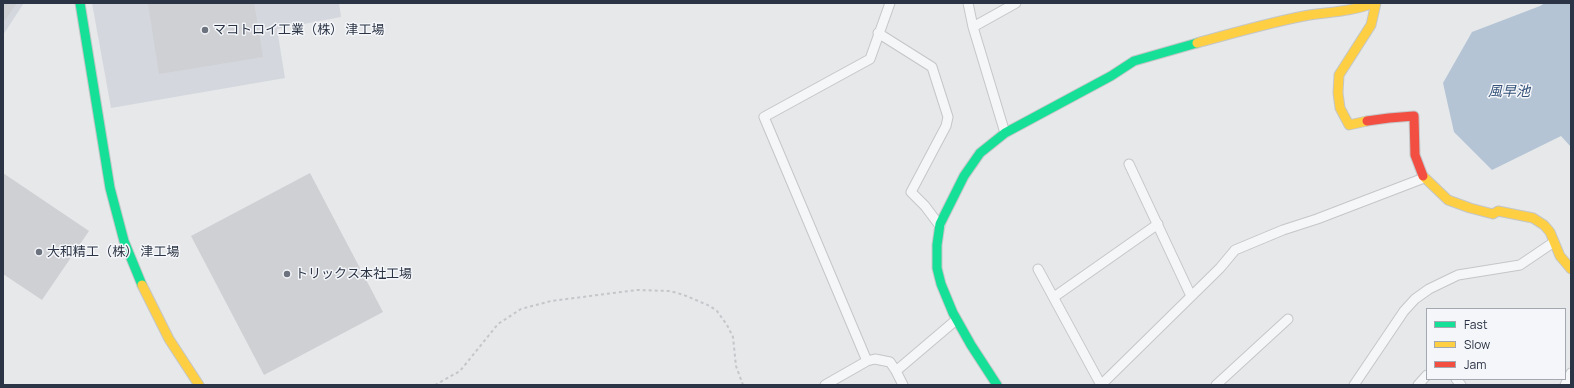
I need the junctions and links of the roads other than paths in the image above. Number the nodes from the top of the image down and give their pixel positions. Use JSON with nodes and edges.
{"nodes":[{"id":1,"x":80,"y":3,"type":"edge"},
{"id":2,"x":890,"y":3,"type":"edge"},
{"id":3,"x":968,"y":3,"type":"edge"},
{"id":4,"x":1016,"y":3,"type":"edge"},
{"id":5,"x":1373,"y":3,"type":"edge"},
{"id":6,"x":1376,"y":3,"type":"edge"},
{"id":7,"x":974,"y":27,"type":"junction"},
{"id":8,"x":878,"y":33,"type":"junction"},
{"id":9,"x":1005,"y":133,"type":"junction"},
{"id":10,"x":1129,"y":164,"type":"dead end"},
{"id":11,"x":1424,"y":178,"type":"junction"},
{"id":12,"x":1158,"y":224,"type":"junction"},
{"id":13,"x":940,"y":226,"type":"junction"},
{"id":14,"x":1554,"y":242,"type":"junction"},
{"id":15,"x":1038,"y":269,"type":"dead end"},
{"id":16,"x":1571,"y":270,"type":"edge"},
{"id":17,"x":1191,"y":296,"type":"junction"},
{"id":18,"x":1054,"y":297,"type":"junction"},
{"id":19,"x":1288,"y":319,"type":"dead end"},
{"id":20,"x":956,"y":320,"type":"junction"},
{"id":21,"x":867,"y":361,"type":"junction"},
{"id":22,"x":896,"y":371,"type":"junction"},
{"id":23,"x":1571,"y":373,"type":"edge"},
{"id":24,"x":1426,"y":377,"type":"edge"},
{"id":25,"x":199,"y":385,"type":"edge"},
{"id":26,"x":824,"y":385,"type":"edge"},
{"id":27,"x":903,"y":385,"type":"edge"},
{"id":28,"x":998,"y":385,"type":"edge"},
{"id":29,"x":1101,"y":385,"type":"edge"},
{"id":30,"x":1216,"y":385,"type":"edge"},
{"id":31,"x":1354,"y":385,"type":"edge"},
{"id":32,"x":1418,"y":385,"type":"edge"},
{"id":33,"x":1565,"y":385,"type":"edge"}],
"edges":[{"from":1,"to":25,"type":"street"},
{"from":2,"to":8,"type":"street"},
{"from":3,"to":7,"type":"street"},
{"from":4,"to":7,"type":"street"},
{"from":5,"to":9,"type":"street"},
{"from":6,"to":11,"type":"street"},
{"from":7,"to":9,"type":"street"},
{"from":8,"to":13,"type":"street"},
{"from":8,"to":21,"type":"street"},
{"from":9,"to":13,"type":"street"},
{"from":10,"to":12,"type":"street"},
{"from":11,"to":14,"type":"street"},
{"from":11,"to":17,"type":"street"},
{"from":12,"to":17,"type":"street"},
{"from":12,"to":18,"type":"street"},
{"from":13,"to":20,"type":"street"},
{"from":14,"to":16,"type":"street"},
{"from":14,"to":31,"type":"street"},
{"from":15,"to":18,"type":"street"},
{"from":17,"to":29,"type":"street"},
{"from":18,"to":29,"type":"street"},
{"from":19,"to":30,"type":"street"},
{"from":20,"to":22,"type":"street"},
{"from":20,"to":28,"type":"street"},
{"from":21,"to":22,"type":"street"},
{"from":21,"to":26,"type":"street"},
{"from":22,"to":27,"type":"street"},
{"from":23,"to":33,"type":"street"},
{"from":24,"to":32,"type":"street"}]}
